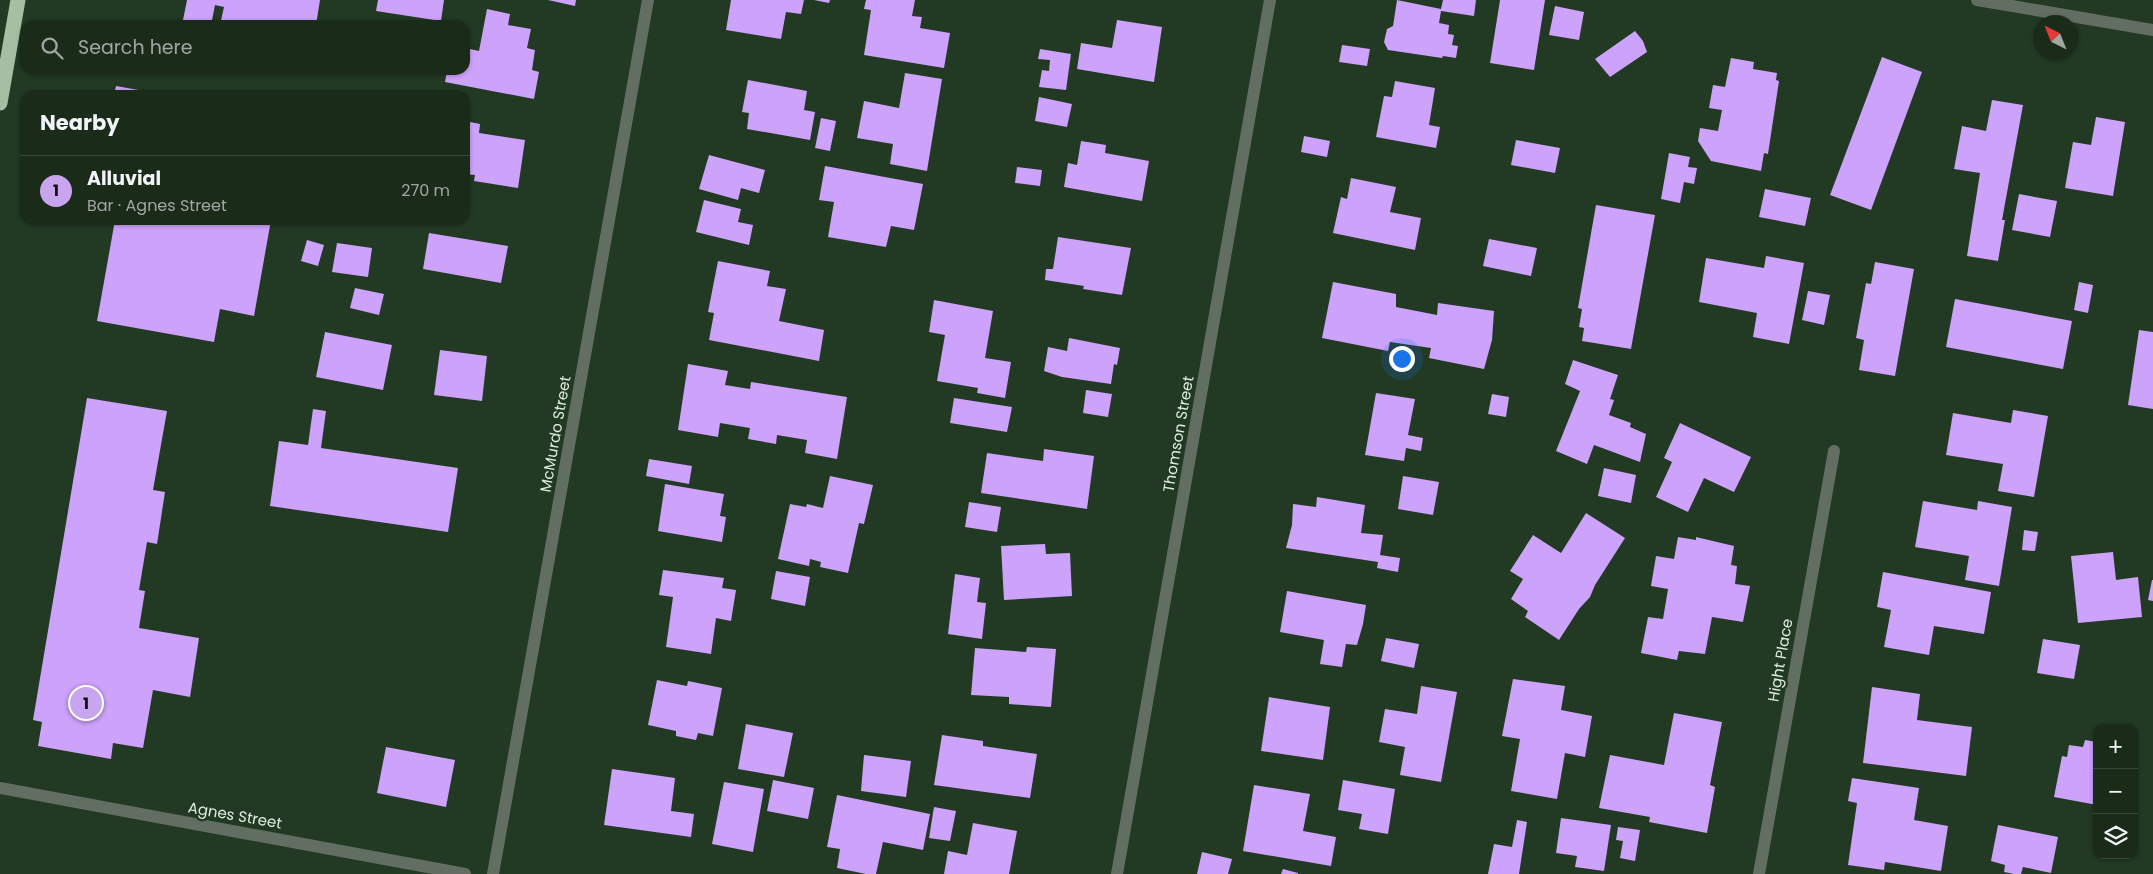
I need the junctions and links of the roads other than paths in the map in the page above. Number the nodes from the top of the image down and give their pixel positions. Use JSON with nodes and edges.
{"nodes":[{"id":1,"x":18,"y":0,"type":"edge"},
{"id":2,"x":648,"y":0,"type":"edge"},
{"id":3,"x":1270,"y":0,"type":"edge"},
{"id":4,"x":1978,"y":0,"type":"edge"},
{"id":5,"x":2153,"y":30,"type":"edge"},
{"id":6,"x":0,"y":103,"type":"edge"},
{"id":7,"x":1834,"y":451,"type":"dead end"},
{"id":8,"x":0,"y":788,"type":"edge"},
{"id":9,"x":465,"y":874,"type":"edge"},
{"id":10,"x":493,"y":874,"type":"edge"},
{"id":11,"x":1118,"y":874,"type":"edge"},
{"id":12,"x":1759,"y":874,"type":"edge"}],
"edges":[{"from":1,"to":6,"type":"highway"},
{"from":2,"to":10,"type":"street","name":"McMurdo Street"},
{"from":3,"to":11,"type":"street","name":"Thomson Street"},
{"from":4,"to":5,"type":"street"},
{"from":7,"to":12,"type":"street","name":"Hight Place"},
{"from":8,"to":9,"type":"street","name":"Agnes Street"}]}
